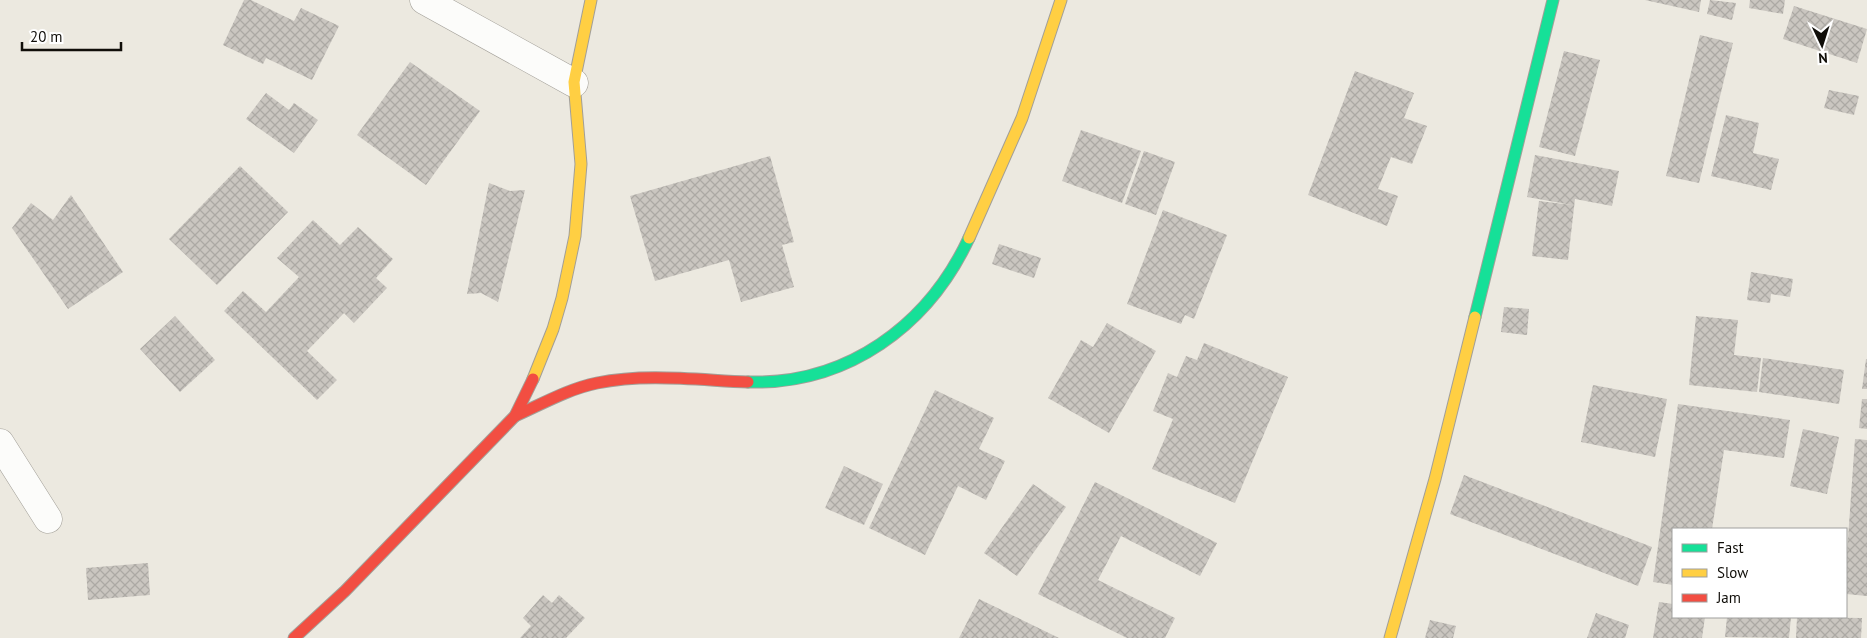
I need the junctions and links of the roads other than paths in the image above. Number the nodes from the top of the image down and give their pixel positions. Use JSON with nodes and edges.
{"nodes":[{"id":1,"x":424,"y":0,"type":"edge"},
{"id":2,"x":592,"y":0,"type":"edge"},
{"id":3,"x":1061,"y":0,"type":"edge"},
{"id":4,"x":1553,"y":0,"type":"edge"},
{"id":5,"x":574,"y":83,"type":"junction"},
{"id":6,"x":515,"y":416,"type":"junction"},
{"id":7,"x":0,"y":443,"type":"edge"},
{"id":8,"x":48,"y":519,"type":"dead end"},
{"id":9,"x":294,"y":638,"type":"edge"},
{"id":10,"x":1390,"y":638,"type":"edge"}],
"edges":[{"from":1,"to":5,"type":"street"},
{"from":2,"to":5,"type":"street"},
{"from":3,"to":6,"type":"street"},
{"from":4,"to":10,"type":"street"},
{"from":5,"to":6,"type":"street"},
{"from":6,"to":9,"type":"street"},
{"from":7,"to":8,"type":"street"}]}
